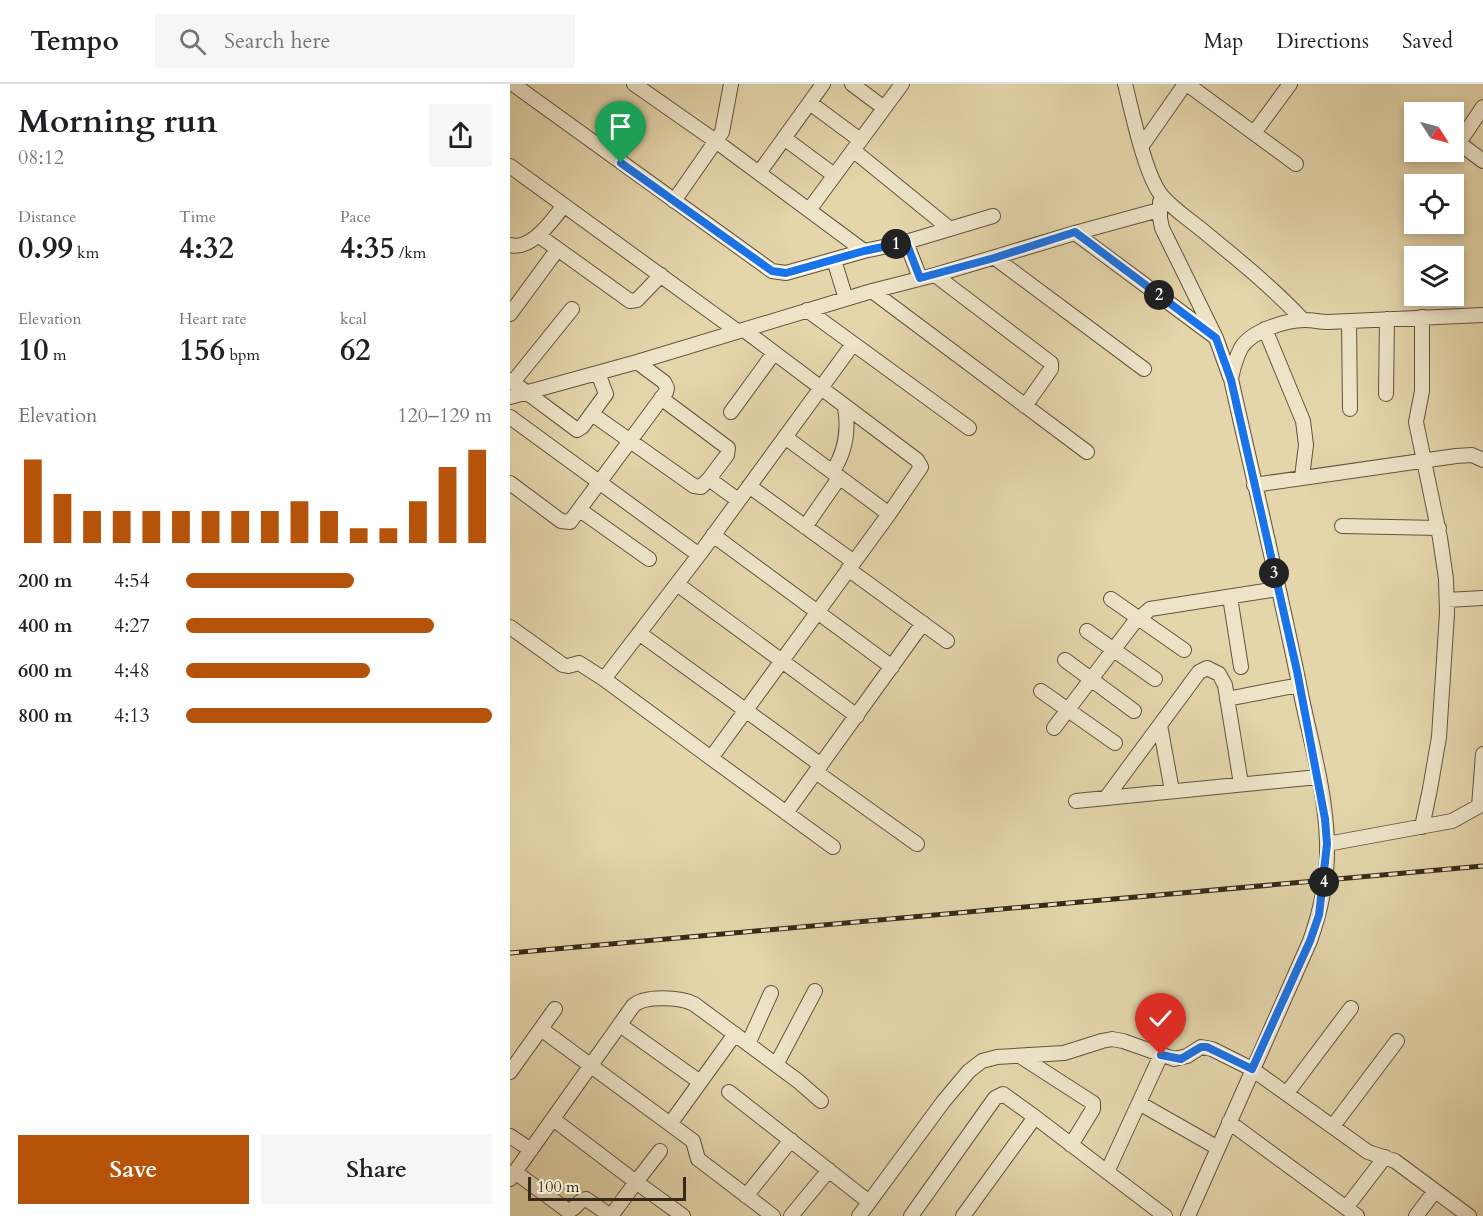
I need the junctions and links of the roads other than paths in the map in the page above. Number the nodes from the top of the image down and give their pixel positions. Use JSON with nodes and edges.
{"nodes":[{"id":1,"x":731,"y":84,"type":"edge"},
{"id":2,"x":823,"y":84,"type":"edge"},
{"id":3,"x":852,"y":84,"type":"edge"},
{"id":4,"x":902,"y":84,"type":"edge"},
{"id":5,"x":1125,"y":84,"type":"edge"},
{"id":6,"x":1186,"y":84,"type":"edge"},
{"id":7,"x":1290,"y":84,"type":"edge"},
{"id":8,"x":639,"y":85,"type":"edge"},
{"id":9,"x":513,"y":87,"type":"edge"},
{"id":10,"x":810,"y":103,"type":"junction"},
{"id":11,"x":884,"y":108,"type":"junction"},
{"id":12,"x":1482,"y":112,"type":"edge"},
{"id":13,"x":1254,"y":133,"type":"junction"},
{"id":14,"x":784,"y":138,"type":"junction"},
{"id":15,"x":717,"y":142,"type":"junction"},
{"id":16,"x":856,"y":145,"type":"junction"},
{"id":17,"x":1141,"y":147,"type":"junction"},
{"id":18,"x":1483,"y":160,"type":"edge"},
{"id":19,"x":1296,"y":164,"type":"dead end"},
{"id":20,"x":510,"y":166,"type":"edge"},
{"id":21,"x":759,"y":172,"type":"junction"},
{"id":22,"x":834,"y":175,"type":"junction"},
{"id":23,"x":674,"y":201,"type":"junction"},
{"id":24,"x":1160,"y":203,"type":"junction"},
{"id":25,"x":564,"y":205,"type":"junction"},
{"id":26,"x":809,"y":210,"type":"junction"},
{"id":27,"x":993,"y":216,"type":"dead end"},
{"id":28,"x":950,"y":229,"type":"junction"},
{"id":29,"x":1075,"y":232,"type":"junction"},
{"id":30,"x":538,"y":235,"type":"junction"},
{"id":31,"x":906,"y":242,"type":"junction"},
{"id":32,"x":510,"y":245,"type":"edge"},
{"id":33,"x":557,"y":250,"type":"junction"},
{"id":34,"x":864,"y":251,"type":"junction"},
{"id":35,"x":994,"y":258,"type":"junction"},
{"id":36,"x":834,"y":260,"type":"junction"},
{"id":37,"x":661,"y":275,"type":"junction"},
{"id":38,"x":935,"y":275,"type":"junction"},
{"id":39,"x":920,"y":278,"type":"junction"},
{"id":40,"x":510,"y":289,"type":"edge"},
{"id":41,"x":872,"y":291,"type":"junction"},
{"id":42,"x":523,"y":297,"type":"junction"},
{"id":43,"x":846,"y":299,"type":"junction"},
{"id":44,"x":572,"y":309,"type":"dead end"},
{"id":45,"x":807,"y":310,"type":"junction"},
{"id":46,"x":510,"y":314,"type":"edge"},
{"id":47,"x":1483,"y":315,"type":"edge"},
{"id":48,"x":1422,"y":317,"type":"junction"},
{"id":49,"x":1387,"y":319,"type":"junction"},
{"id":50,"x":1303,"y":320,"type":"junction"},
{"id":51,"x":1349,"y":321,"type":"junction"},
{"id":52,"x":1265,"y":329,"type":"junction"},
{"id":53,"x":741,"y":330,"type":"junction"},
{"id":54,"x":1216,"y":338,"type":"junction"},
{"id":55,"x":853,"y":344,"type":"junction"},
{"id":56,"x":774,"y":353,"type":"junction"},
{"id":57,"x":637,"y":362,"type":"junction"},
{"id":58,"x":1144,"y":369,"type":"dead end"},
{"id":59,"x":598,"y":373,"type":"junction"},
{"id":60,"x":1231,"y":380,"type":"junction"},
{"id":61,"x":512,"y":381,"type":"edge"},
{"id":62,"x":820,"y":388,"type":"junction"},
{"id":63,"x":527,"y":392,"type":"junction"},
{"id":64,"x":1386,"y":394,"type":"dead end"},
{"id":65,"x":510,"y":397,"type":"edge"},
{"id":66,"x":662,"y":398,"type":"junction"},
{"id":67,"x":1025,"y":406,"type":"junction"},
{"id":68,"x":845,"y":407,"type":"junction"},
{"id":69,"x":1350,"y":409,"type":"dead end"},
{"id":70,"x":731,"y":412,"type":"dead end"},
{"id":71,"x":592,"y":414,"type":"junction"},
{"id":72,"x":510,"y":417,"type":"edge"},
{"id":73,"x":969,"y":428,"type":"dead end"},
{"id":74,"x":785,"y":437,"type":"junction"},
{"id":75,"x":630,"y":441,"type":"junction"},
{"id":76,"x":1087,"y":452,"type":"dead end"},
{"id":77,"x":1483,"y":460,"type":"edge"},
{"id":78,"x":1425,"y":461,"type":"junction"},
{"id":79,"x":836,"y":475,"type":"junction"},
{"id":80,"x":1302,"y":477,"type":"junction"},
{"id":81,"x":709,"y":479,"type":"junction"},
{"id":82,"x":510,"y":483,"type":"edge"},
{"id":83,"x":599,"y":483,"type":"junction"},
{"id":84,"x":1254,"y":485,"type":"junction"},
{"id":85,"x":749,"y":486,"type":"junction"},
{"id":86,"x":738,"y":500,"type":"junction"},
{"id":87,"x":580,"y":510,"type":"junction"},
{"id":88,"x":888,"y":514,"type":"junction"},
{"id":89,"x":1342,"y":526,"type":"dead end"},
{"id":90,"x":805,"y":527,"type":"junction"},
{"id":91,"x":1438,"y":528,"type":"junction"},
{"id":92,"x":713,"y":535,"type":"junction"},
{"id":93,"x":699,"y":555,"type":"junction"},
{"id":94,"x":649,"y":559,"type":"dead end"},
{"id":95,"x":851,"y":566,"type":"junction"},
{"id":96,"x":676,"y":584,"type":"junction"},
{"id":97,"x":1278,"y":589,"type":"junction"},
{"id":98,"x":1230,"y":597,"type":"junction"},
{"id":99,"x":1483,"y":598,"type":"edge"},
{"id":100,"x":1111,"y":599,"type":"dead end"},
{"id":101,"x":1447,"y":600,"type":"junction"},
{"id":102,"x":817,"y":612,"type":"junction"},
{"id":103,"x":1139,"y":618,"type":"junction"},
{"id":104,"x":923,"y":623,"type":"junction"},
{"id":105,"x":510,"y":627,"type":"edge"},
{"id":106,"x":1087,"y":631,"type":"dead end"},
{"id":107,"x":639,"y":633,"type":"junction"},
{"id":108,"x":947,"y":641,"type":"dead end"},
{"id":109,"x":1114,"y":650,"type":"junction"},
{"id":110,"x":1184,"y":650,"type":"dead end"},
{"id":111,"x":1065,"y":660,"type":"dead end"},
{"id":112,"x":781,"y":661,"type":"junction"},
{"id":113,"x":892,"y":667,"type":"junction"},
{"id":114,"x":1241,"y":667,"type":"dead end"},
{"id":115,"x":1091,"y":679,"type":"junction"},
{"id":116,"x":1155,"y":679,"type":"dead end"},
{"id":117,"x":604,"y":680,"type":"junction"},
{"id":118,"x":1299,"y":685,"type":"junction"},
{"id":119,"x":1041,"y":691,"type":"dead end"},
{"id":120,"x":1227,"y":699,"type":"junction"},
{"id":121,"x":746,"y":710,"type":"junction"},
{"id":122,"x":1068,"y":710,"type":"junction"},
{"id":123,"x":1134,"y":711,"type":"dead end"},
{"id":124,"x":857,"y":716,"type":"junction"},
{"id":125,"x":1160,"y":725,"type":"junction"},
{"id":126,"x":1054,"y":728,"type":"dead end"},
{"id":127,"x":1115,"y":742,"type":"dead end"},
{"id":128,"x":1483,"y":754,"type":"edge"},
{"id":129,"x":711,"y":758,"type":"junction"},
{"id":130,"x":818,"y":769,"type":"junction"},
{"id":131,"x":1318,"y":777,"type":"junction"},
{"id":132,"x":1240,"y":784,"type":"junction"},
{"id":133,"x":1172,"y":791,"type":"junction"},
{"id":134,"x":1106,"y":798,"type":"junction"},
{"id":135,"x":1076,"y":801,"type":"dead end"},
{"id":136,"x":1481,"y":805,"type":"edge"},
{"id":137,"x":786,"y":813,"type":"junction"},
{"id":138,"x":1422,"y":827,"type":"junction"},
{"id":139,"x":916,"y":844,"type":"dead end"},
{"id":140,"x":1327,"y":844,"type":"junction"},
{"id":141,"x":833,"y":848,"type":"dead end"},
{"id":142,"x":815,"y":991,"type":"dead end"},
{"id":143,"x":771,"y":993,"type":"dead end"},
{"id":144,"x":1351,"y":1008,"type":"dead end"},
{"id":145,"x":555,"y":1010,"type":"dead end"},
{"id":146,"x":620,"y":1025,"type":"junction"},
{"id":147,"x":541,"y":1029,"type":"junction"},
{"id":148,"x":735,"y":1034,"type":"junction"},
{"id":149,"x":1397,"y":1041,"type":"dead end"},
{"id":150,"x":748,"y":1044,"type":"junction"},
{"id":151,"x":1161,"y":1055,"type":"junction"},
{"id":152,"x":1020,"y":1056,"type":"junction"},
{"id":153,"x":592,"y":1065,"type":"junction"},
{"id":154,"x":776,"y":1065,"type":"junction"},
{"id":155,"x":1252,"y":1069,"type":"junction"},
{"id":156,"x":510,"y":1072,"type":"edge"},
{"id":157,"x":700,"y":1082,"type":"junction"},
{"id":158,"x":729,"y":1092,"type":"dead end"},
{"id":159,"x":1287,"y":1093,"type":"junction"},
{"id":160,"x":821,"y":1101,"type":"dead end"},
{"id":161,"x":1139,"y":1103,"type":"junction"},
{"id":162,"x":1035,"y":1117,"type":"junction"},
{"id":163,"x":553,"y":1119,"type":"junction"},
{"id":164,"x":1229,"y":1122,"type":"junction"},
{"id":165,"x":670,"y":1124,"type":"junction"},
{"id":166,"x":1333,"y":1126,"type":"junction"},
{"id":167,"x":510,"y":1136,"type":"edge"},
{"id":168,"x":791,"y":1140,"type":"junction"},
{"id":169,"x":1071,"y":1145,"type":"junction"},
{"id":170,"x":1218,"y":1148,"type":"junction"},
{"id":171,"x":531,"y":1150,"type":"junction"},
{"id":172,"x":660,"y":1151,"type":"dead end"},
{"id":173,"x":1385,"y":1157,"type":"junction"},
{"id":174,"x":829,"y":1170,"type":"junction"},
{"id":175,"x":1107,"y":1172,"type":"junction"},
{"id":176,"x":512,"y":1176,"type":"edge"},
{"id":177,"x":636,"y":1182,"type":"junction"},
{"id":178,"x":1435,"y":1191,"type":"junction"},
{"id":179,"x":746,"y":1196,"type":"junction"},
{"id":180,"x":869,"y":1202,"type":"junction"},
{"id":181,"x":1352,"y":1212,"type":"edge"},
{"id":182,"x":611,"y":1216,"type":"edge"},
{"id":183,"x":684,"y":1216,"type":"edge"},
{"id":184,"x":773,"y":1216,"type":"edge"},
{"id":185,"x":791,"y":1216,"type":"edge"},
{"id":186,"x":859,"y":1216,"type":"edge"},
{"id":187,"x":911,"y":1216,"type":"edge"},
{"id":188,"x":963,"y":1216,"type":"edge"},
{"id":189,"x":1165,"y":1216,"type":"edge"},
{"id":190,"x":1188,"y":1216,"type":"edge"},
{"id":191,"x":1416,"y":1216,"type":"edge"},
{"id":192,"x":1469,"y":1216,"type":"edge"}],
"edges":[{"from":1,"to":15,"type":"street"},
{"from":2,"to":10,"type":"street"},
{"from":3,"to":11,"type":"street"},
{"from":4,"to":11,"type":"street"},
{"from":5,"to":17,"type":"street"},
{"from":6,"to":13,"type":"street"},
{"from":6,"to":17,"type":"street"},
{"from":7,"to":13,"type":"street"},
{"from":8,"to":15,"type":"street"},
{"from":9,"to":23,"type":"street"},
{"from":10,"to":14,"type":"street"},
{"from":10,"to":16,"type":"street"},
{"from":11,"to":16,"type":"street"},
{"from":12,"to":18,"type":"street"},
{"from":13,"to":19,"type":"street"},
{"from":14,"to":21,"type":"street"},
{"from":14,"to":22,"type":"street"},
{"from":15,"to":21,"type":"street"},
{"from":15,"to":23,"type":"street"},
{"from":16,"to":22,"type":"street"},
{"from":16,"to":28,"type":"street"},
{"from":17,"to":24,"type":"street"},
{"from":20,"to":25,"type":"street"},
{"from":21,"to":26,"type":"street"},
{"from":22,"to":26,"type":"street"},
{"from":23,"to":36,"type":"street"},
{"from":24,"to":29,"type":"street"},
{"from":24,"to":50,"type":"street"},
{"from":24,"to":54,"type":"street"},
{"from":25,"to":30,"type":"street"},
{"from":25,"to":37,"type":"street"},
{"from":26,"to":34,"type":"street"},
{"from":27,"to":28,"type":"street"},
{"from":28,"to":31,"type":"street"},
{"from":29,"to":35,"type":"street"},
{"from":29,"to":54,"type":"street"},
{"from":30,"to":32,"type":"street"},
{"from":30,"to":33,"type":"street"},
{"from":31,"to":34,"type":"street"},
{"from":31,"to":39,"type":"street"},
{"from":33,"to":37,"type":"street"},
{"from":33,"to":42,"type":"street"},
{"from":34,"to":36,"type":"street"},
{"from":35,"to":38,"type":"street"},
{"from":35,"to":58,"type":"street"},
{"from":36,"to":43,"type":"street"},
{"from":37,"to":53,"type":"street"},
{"from":38,"to":39,"type":"street"},
{"from":38,"to":67,"type":"street"},
{"from":39,"to":41,"type":"street"},
{"from":40,"to":42,"type":"street"},
{"from":41,"to":43,"type":"street"},
{"from":41,"to":67,"type":"street"},
{"from":42,"to":46,"type":"street"},
{"from":43,"to":45,"type":"street"},
{"from":44,"to":61,"type":"street"},
{"from":45,"to":53,"type":"street"},
{"from":45,"to":55,"type":"street"},
{"from":47,"to":48,"type":"street"},
{"from":48,"to":49,"type":"street"},
{"from":48,"to":78,"type":"street"},
{"from":49,"to":51,"type":"street"},
{"from":49,"to":64,"type":"street"},
{"from":50,"to":51,"type":"street"},
{"from":50,"to":52,"type":"street"},
{"from":51,"to":69,"type":"street"},
{"from":52,"to":60,"type":"street"},
{"from":52,"to":80,"type":"street"},
{"from":53,"to":56,"type":"street"},
{"from":53,"to":57,"type":"street"},
{"from":54,"to":60,"type":"street"},
{"from":55,"to":62,"type":"street"},
{"from":55,"to":73,"type":"street"},
{"from":56,"to":62,"type":"street"},
{"from":56,"to":70,"type":"street"},
{"from":57,"to":59,"type":"street"},
{"from":57,"to":66,"type":"street"},
{"from":59,"to":63,"type":"street"},
{"from":59,"to":71,"type":"street"},
{"from":60,"to":84,"type":"street"},
{"from":61,"to":63,"type":"street"},
{"from":62,"to":68,"type":"street"},
{"from":62,"to":74,"type":"street"},
{"from":63,"to":65,"type":"street"},
{"from":63,"to":71,"type":"street"},
{"from":66,"to":75,"type":"street"},
{"from":66,"to":81,"type":"street"},
{"from":67,"to":76,"type":"street"},
{"from":68,"to":79,"type":"street"},
{"from":68,"to":88,"type":"street"},
{"from":71,"to":75,"type":"street"},
{"from":72,"to":83,"type":"street"},
{"from":74,"to":79,"type":"street"},
{"from":74,"to":85,"type":"street"},
{"from":75,"to":81,"type":"street"},
{"from":75,"to":83,"type":"street"},
{"from":77,"to":78,"type":"street"},
{"from":78,"to":80,"type":"street"},
{"from":78,"to":91,"type":"street"},
{"from":79,"to":88,"type":"street"},
{"from":79,"to":90,"type":"street"},
{"from":80,"to":84,"type":"street"},
{"from":81,"to":86,"type":"street"},
{"from":82,"to":87,"type":"street"},
{"from":83,"to":87,"type":"street"},
{"from":83,"to":93,"type":"street"},
{"from":84,"to":97,"type":"street"},
{"from":85,"to":86,"type":"street"},
{"from":85,"to":90,"type":"street"},
{"from":86,"to":92,"type":"street"},
{"from":87,"to":94,"type":"street"},
{"from":88,"to":95,"type":"street"},
{"from":89,"to":91,"type":"street"},
{"from":90,"to":95,"type":"street"},
{"from":91,"to":101,"type":"street"},
{"from":92,"to":93,"type":"street"},
{"from":92,"to":102,"type":"street"},
{"from":93,"to":96,"type":"street"},
{"from":95,"to":102,"type":"street"},
{"from":95,"to":104,"type":"street"},
{"from":96,"to":107,"type":"street"},
{"from":96,"to":112,"type":"street"},
{"from":97,"to":98,"type":"street"},
{"from":97,"to":118,"type":"street"},
{"from":98,"to":103,"type":"street"},
{"from":98,"to":114,"type":"street"},
{"from":99,"to":101,"type":"street"},
{"from":100,"to":103,"type":"street"},
{"from":101,"to":138,"type":"street"},
{"from":102,"to":112,"type":"street"},
{"from":102,"to":113,"type":"street"},
{"from":103,"to":109,"type":"street"},
{"from":103,"to":110,"type":"street"},
{"from":104,"to":108,"type":"street"},
{"from":104,"to":113,"type":"street"},
{"from":105,"to":117,"type":"street"},
{"from":106,"to":109,"type":"street"},
{"from":107,"to":117,"type":"street"},
{"from":107,"to":121,"type":"street"},
{"from":109,"to":115,"type":"street"},
{"from":109,"to":116,"type":"street"},
{"from":111,"to":115,"type":"street"},
{"from":112,"to":121,"type":"street"},
{"from":112,"to":124,"type":"street"},
{"from":113,"to":124,"type":"street"},
{"from":115,"to":122,"type":"street"},
{"from":115,"to":123,"type":"street"},
{"from":117,"to":129,"type":"street"},
{"from":118,"to":120,"type":"street"},
{"from":118,"to":131,"type":"street"},
{"from":119,"to":122,"type":"street"},
{"from":120,"to":125,"type":"street"},
{"from":120,"to":132,"type":"street"},
{"from":121,"to":129,"type":"street"},
{"from":121,"to":130,"type":"street"},
{"from":122,"to":126,"type":"street"},
{"from":122,"to":127,"type":"street"},
{"from":124,"to":130,"type":"street"},
{"from":125,"to":133,"type":"street"},
{"from":125,"to":134,"type":"street"},
{"from":128,"to":136,"type":"street"},
{"from":129,"to":137,"type":"street"},
{"from":130,"to":137,"type":"street"},
{"from":130,"to":139,"type":"street"},
{"from":131,"to":132,"type":"street"},
{"from":131,"to":140,"type":"street"},
{"from":132,"to":133,"type":"street"},
{"from":133,"to":134,"type":"street"},
{"from":134,"to":135,"type":"street"},
{"from":136,"to":138,"type":"street"},
{"from":137,"to":141,"type":"street"},
{"from":138,"to":140,"type":"street"},
{"from":140,"to":155,"type":"street"},
{"from":142,"to":154,"type":"street"},
{"from":143,"to":150,"type":"street"},
{"from":144,"to":159,"type":"street"},
{"from":145,"to":147,"type":"street"},
{"from":146,"to":148,"type":"street"},
{"from":146,"to":153,"type":"street"},
{"from":146,"to":157,"type":"street"},
{"from":147,"to":153,"type":"street"},
{"from":147,"to":156,"type":"street"},
{"from":148,"to":150,"type":"street"},
{"from":148,"to":157,"type":"street"},
{"from":149,"to":166,"type":"street"},
{"from":150,"to":154,"type":"street"},
{"from":151,"to":152,"type":"street"},
{"from":151,"to":155,"type":"street"},
{"from":151,"to":161,"type":"street"},
{"from":152,"to":169,"type":"street"},
{"from":152,"to":180,"type":"street"},
{"from":153,"to":163,"type":"street"},
{"from":153,"to":165,"type":"street"},
{"from":154,"to":160,"type":"street"},
{"from":155,"to":159,"type":"street"},
{"from":155,"to":164,"type":"street"},
{"from":157,"to":165,"type":"street"},
{"from":158,"to":168,"type":"street"},
{"from":159,"to":166,"type":"street"},
{"from":161,"to":170,"type":"street"},
{"from":161,"to":175,"type":"street"},
{"from":162,"to":169,"type":"street"},
{"from":162,"to":187,"type":"street"},
{"from":162,"to":188,"type":"street"},
{"from":163,"to":171,"type":"street"},
{"from":163,"to":177,"type":"street"},
{"from":164,"to":170,"type":"street"},
{"from":164,"to":181,"type":"street"},
{"from":165,"to":179,"type":"street"},
{"from":166,"to":173,"type":"street"},
{"from":167,"to":171,"type":"street"},
{"from":168,"to":174,"type":"street"},
{"from":168,"to":179,"type":"street"},
{"from":169,"to":175,"type":"street"},
{"from":170,"to":190,"type":"street"},
{"from":171,"to":176,"type":"street"},
{"from":172,"to":177,"type":"street"},
{"from":173,"to":178,"type":"street"},
{"from":173,"to":181,"type":"street"},
{"from":174,"to":180,"type":"street"},
{"from":174,"to":185,"type":"street"},
{"from":175,"to":189,"type":"street"},
{"from":176,"to":182,"type":"street"},
{"from":177,"to":182,"type":"street"},
{"from":177,"to":183,"type":"street"},
{"from":178,"to":191,"type":"street"},
{"from":178,"to":192,"type":"street"},
{"from":179,"to":184,"type":"street"},
{"from":180,"to":186,"type":"street"}]}
